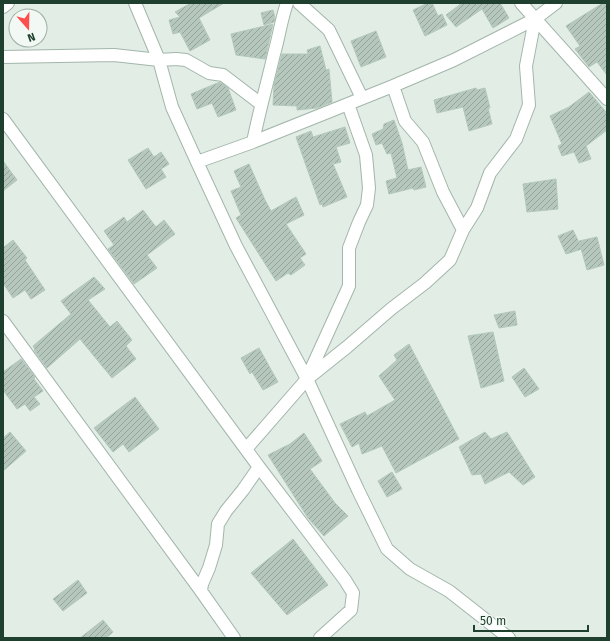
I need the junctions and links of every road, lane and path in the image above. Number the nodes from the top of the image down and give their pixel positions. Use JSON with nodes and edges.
{"nodes":[{"id":1,"x":8,"y":3,"type":"edge"},
{"id":2,"x":136,"y":3,"type":"edge"},
{"id":3,"x":287,"y":3,"type":"edge"},
{"id":4,"x":299,"y":3,"type":"edge"},
{"id":5,"x":521,"y":3,"type":"edge"},
{"id":6,"x":556,"y":3,"type":"edge"},
{"id":7,"x":3,"y":7,"type":"edge"},
{"id":8,"x":535,"y":18,"type":"junction"},
{"id":9,"x":3,"y":57,"type":"edge"},
{"id":10,"x":159,"y":60,"type":"junction"},
{"id":11,"x":393,"y":86,"type":"junction"},
{"id":12,"x":362,"y":98,"type":"junction"},
{"id":13,"x":607,"y":99,"type":"edge"},
{"id":14,"x":261,"y":104,"type":"junction"},
{"id":15,"x":348,"y":104,"type":"junction"},
{"id":16,"x":3,"y":119,"type":"edge"},
{"id":17,"x":253,"y":142,"type":"junction"},
{"id":18,"x":197,"y":162,"type":"junction"},
{"id":19,"x":463,"y":230,"type":"junction"},
{"id":20,"x":3,"y":321,"type":"edge"},
{"id":21,"x":307,"y":379,"type":"junction"},
{"id":22,"x":246,"y":449,"type":"junction"},
{"id":23,"x":259,"y":468,"type":"junction"},
{"id":24,"x":201,"y":590,"type":"junction"},
{"id":25,"x":234,"y":638,"type":"edge"},
{"id":26,"x":320,"y":638,"type":"edge"},
{"id":27,"x":509,"y":638,"type":"edge"}],
"edges":[{"from":1,"to":7,"type":"street"},
{"from":2,"to":10,"type":"street"},
{"from":3,"to":14,"type":"street"},
{"from":4,"to":12,"type":"street"},
{"from":5,"to":8,"type":"street"},
{"from":6,"to":8,"type":"street"},
{"from":8,"to":11,"type":"street"},
{"from":8,"to":13,"type":"street"},
{"from":8,"to":19,"type":"street"},
{"from":9,"to":10,"type":"street"},
{"from":10,"to":14,"type":"street"},
{"from":10,"to":18,"type":"street"},
{"from":11,"to":12,"type":"street"},
{"from":11,"to":19,"type":"street"},
{"from":12,"to":15,"type":"street"},
{"from":14,"to":17,"type":"street"},
{"from":15,"to":17,"type":"street"},
{"from":15,"to":21,"type":"street"},
{"from":16,"to":22,"type":"street"},
{"from":17,"to":18,"type":"street"},
{"from":18,"to":21,"type":"street"},
{"from":19,"to":21,"type":"street"},
{"from":20,"to":24,"type":"street"},
{"from":21,"to":22,"type":"street"},
{"from":21,"to":27,"type":"street"},
{"from":22,"to":23,"type":"street"},
{"from":23,"to":24,"type":"street"},
{"from":23,"to":26,"type":"street"},
{"from":24,"to":25,"type":"street"}]}
